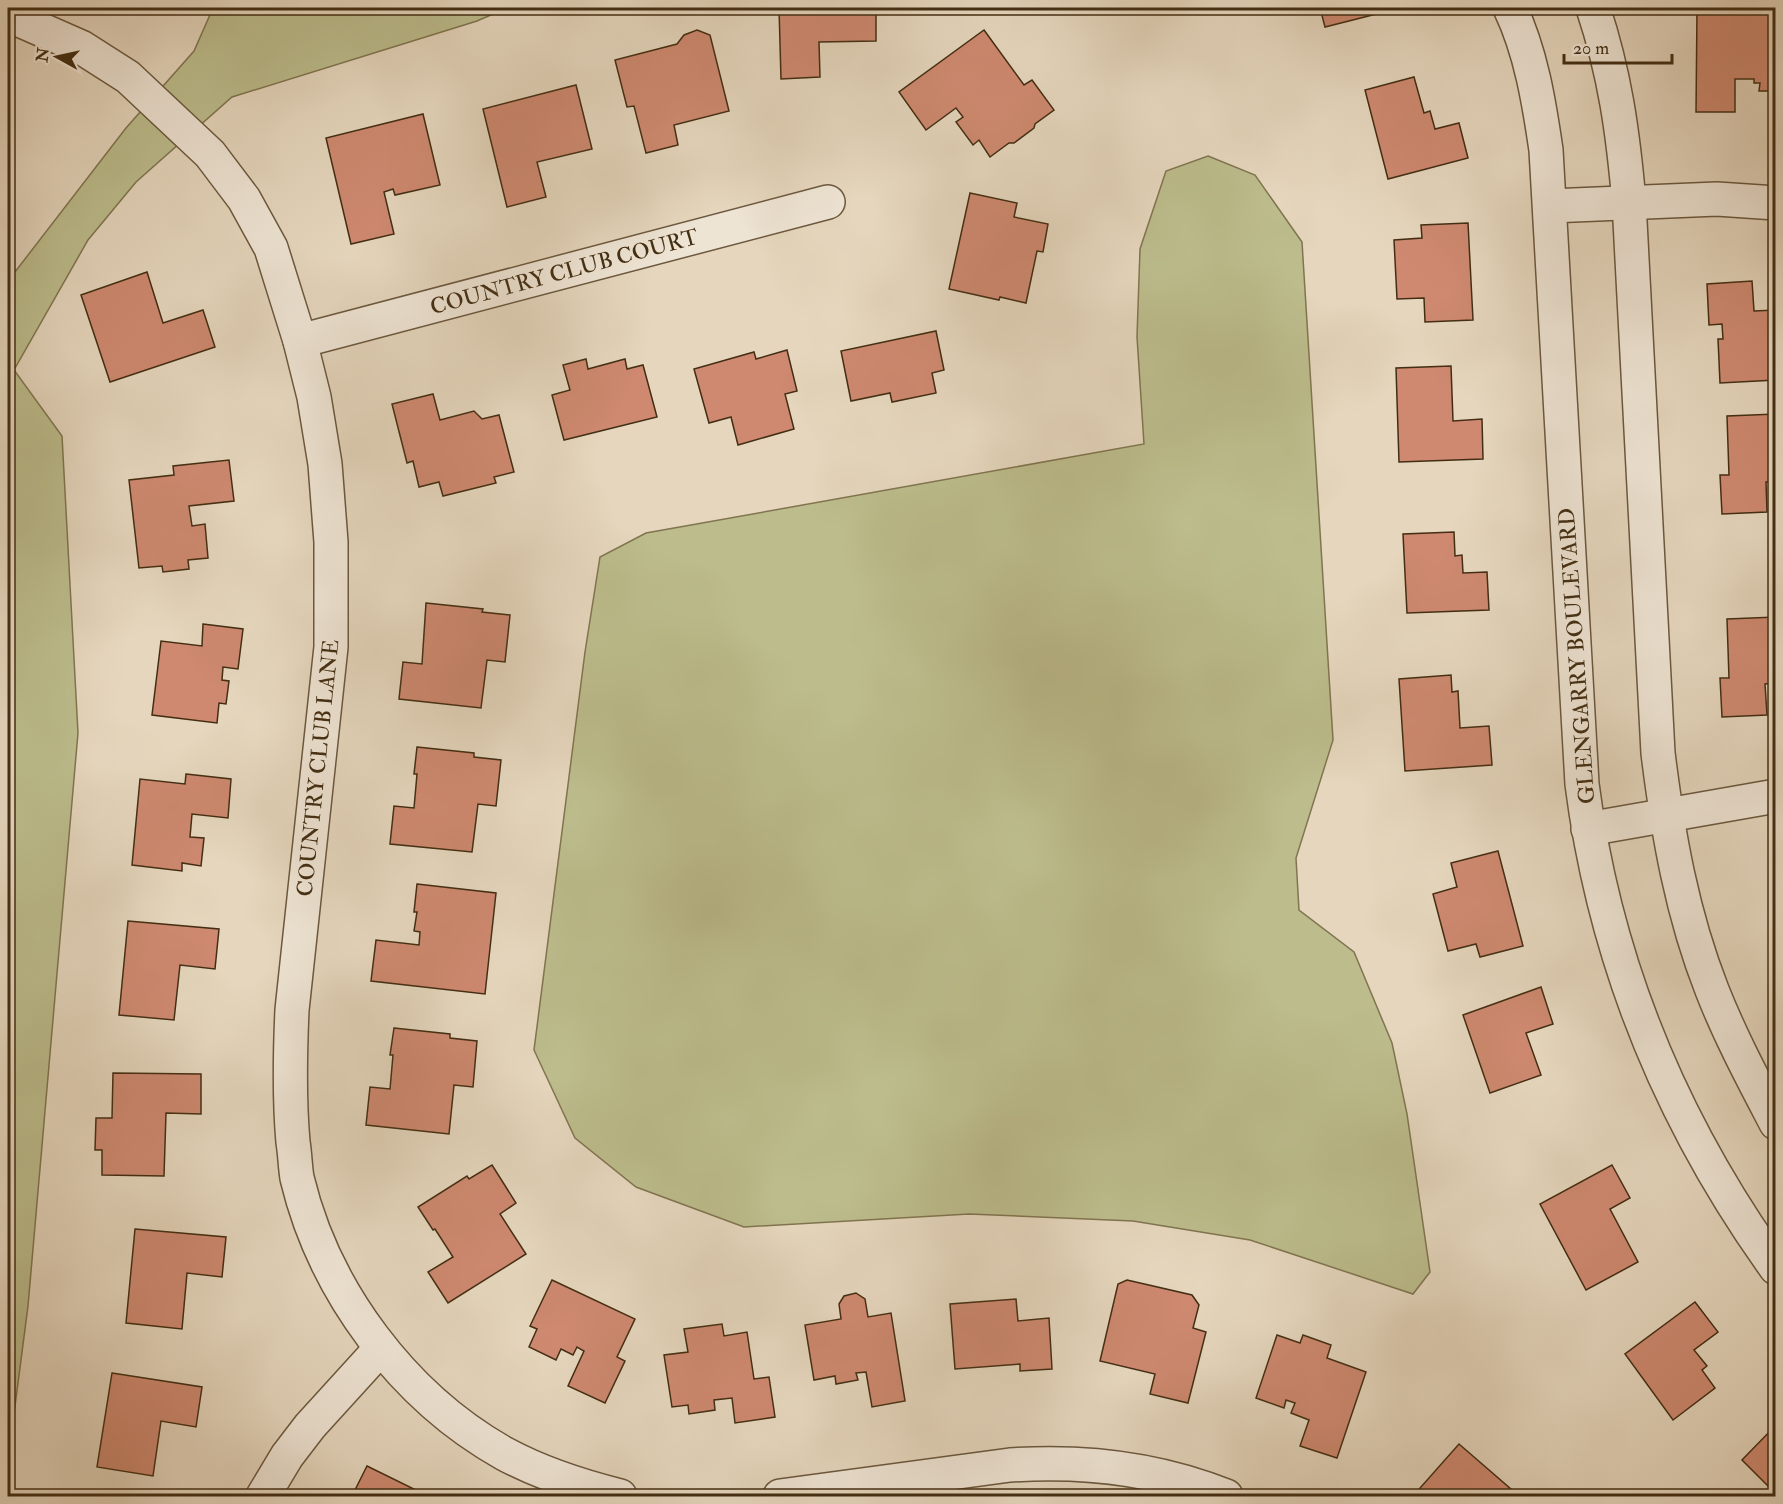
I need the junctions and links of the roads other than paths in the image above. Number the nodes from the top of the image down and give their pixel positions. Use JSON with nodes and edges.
{"nodes":[{"id":1,"x":1510,"y":8,"type":"edge"},
{"id":2,"x":1593,"y":8,"type":"edge"},
{"id":3,"x":8,"y":15,"type":"edge"},
{"id":4,"x":828,"y":202,"type":"dead end"},
{"id":5,"x":1629,"y":202,"type":"junction"},
{"id":6,"x":1776,"y":203,"type":"edge"},
{"id":7,"x":1550,"y":207,"type":"junction"},
{"id":8,"x":300,"y":341,"type":"junction"},
{"id":9,"x":1776,"y":796,"type":"edge"},
{"id":10,"x":1666,"y":816,"type":"junction"},
{"id":11,"x":1588,"y":829,"type":"junction"},
{"id":12,"x":1776,"y":1123,"type":"edge"},
{"id":13,"x":1776,"y":1268,"type":"edge"},
{"id":14,"x":381,"y":1348,"type":"junction"},
{"id":15,"x":263,"y":1497,"type":"edge"},
{"id":16,"x":620,"y":1497,"type":"edge"},
{"id":17,"x":780,"y":1497,"type":"edge"},
{"id":18,"x":1226,"y":1497,"type":"edge"}],
"edges":[{"from":1,"to":7,"type":"street","name":"GLENGARRY BOULEVARD"},
{"from":2,"to":5,"type":"street"},
{"from":3,"to":8,"type":"street","name":"COUNTRY CLUB LANE"},
{"from":4,"to":8,"type":"street","name":"COUNTRY CLUB COURT"},
{"from":5,"to":6,"type":"street"},
{"from":5,"to":7,"type":"street"},
{"from":5,"to":10,"type":"street"},
{"from":7,"to":11,"type":"street","name":"GLENGARRY BOULEVARD"},
{"from":8,"to":14,"type":"street","name":"COUNTRY CLUB LANE"},
{"from":9,"to":10,"type":"street"},
{"from":10,"to":11,"type":"street"},
{"from":10,"to":12,"type":"street"},
{"from":11,"to":13,"type":"street","name":"GLENGARRY BOULEVARD"},
{"from":14,"to":15,"type":"street"},
{"from":14,"to":16,"type":"street","name":"COUNTRY CLUB LANE"},
{"from":17,"to":18,"type":"street"}]}
